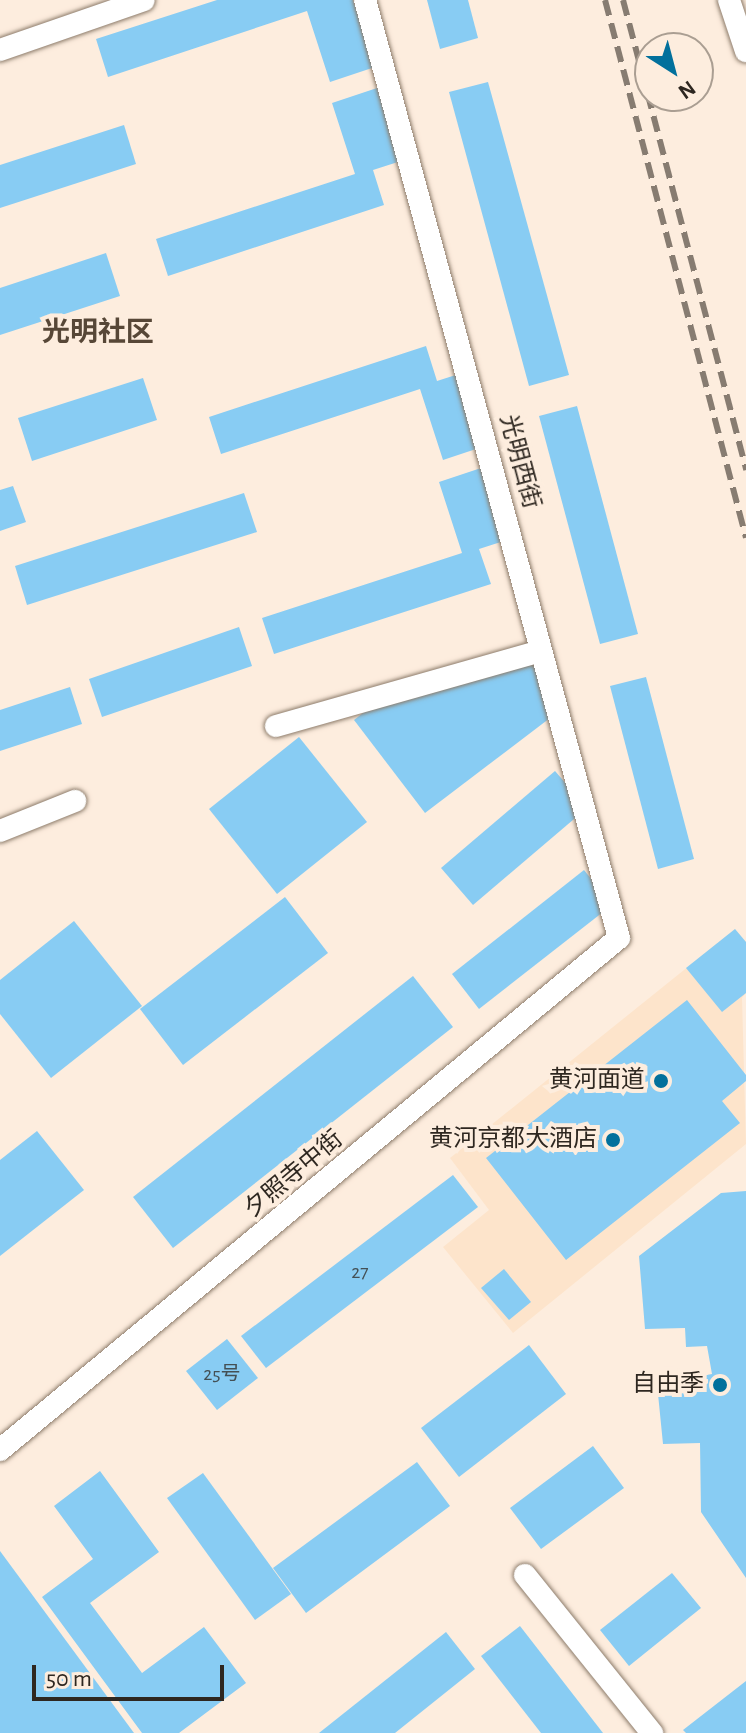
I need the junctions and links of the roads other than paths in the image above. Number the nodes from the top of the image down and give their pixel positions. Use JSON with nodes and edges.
{"nodes":[{"id":1,"x":144,"y":0,"type":"edge"},
{"id":2,"x":365,"y":0,"type":"edge"},
{"id":3,"x":729,"y":0,"type":"edge"},
{"id":4,"x":0,"y":50,"type":"edge"},
{"id":5,"x":746,"y":51,"type":"edge"},
{"id":6,"x":538,"y":652,"type":"junction"},
{"id":7,"x":276,"y":726,"type":"dead end"},
{"id":8,"x":75,"y":801,"type":"dead end"},
{"id":9,"x":0,"y":831,"type":"edge"},
{"id":10,"x":619,"y":938,"type":"joint"},
{"id":11,"x":0,"y":1450,"type":"edge"},
{"id":12,"x":525,"y":1575,"type":"dead end"},
{"id":13,"x":652,"y":1733,"type":"edge"}],
"edges":[{"from":1,"to":4,"type":"street"},
{"from":2,"to":6,"type":"street","name":"光明西街"},
{"from":3,"to":5,"type":"street"},
{"from":6,"to":7,"type":"street"},
{"from":6,"to":10,"type":"street","name":"光明西街"},
{"from":8,"to":9,"type":"street"},
{"from":10,"to":11,"type":"street","name":"夕照寺中街"},
{"from":12,"to":13,"type":"street"}]}
